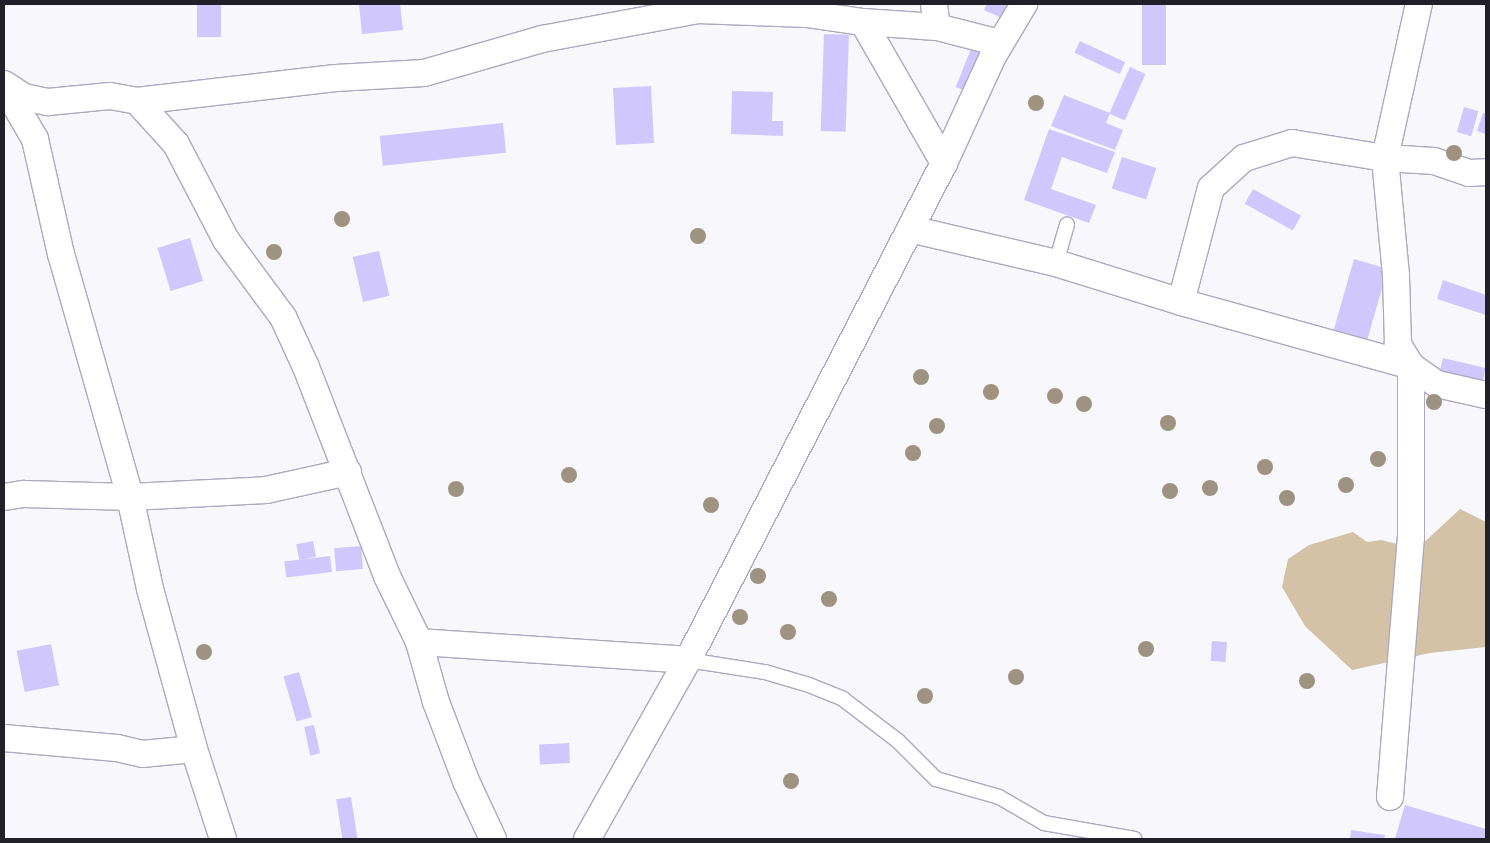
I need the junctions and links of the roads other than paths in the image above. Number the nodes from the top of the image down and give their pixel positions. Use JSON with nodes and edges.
{"nodes":[{"id":1,"x":1024,"y":4,"type":"edge"},
{"id":2,"x":1419,"y":4,"type":"edge"},
{"id":3,"x":935,"y":16,"type":"edge"},
{"id":4,"x":863,"y":22,"type":"junction"},
{"id":5,"x":1000,"y":43,"type":"junction"},
{"id":6,"x":4,"y":85,"type":"edge"},
{"id":7,"x":137,"y":102,"type":"junction"},
{"id":8,"x":1385,"y":158,"type":"junction"},
{"id":9,"x":944,"y":163,"type":"junction"},
{"id":10,"x":1486,"y":172,"type":"edge"},
{"id":11,"x":1067,"y":225,"type":"dead end"},
{"id":12,"x":910,"y":229,"type":"junction"},
{"id":13,"x":1056,"y":263,"type":"junction"},
{"id":14,"x":1181,"y":302,"type":"junction"},
{"id":15,"x":1411,"y":366,"type":"junction"},
{"id":16,"x":1486,"y":395,"type":"edge"},
{"id":17,"x":348,"y":472,"type":"junction"},
{"id":18,"x":4,"y":497,"type":"edge"},
{"id":19,"x":130,"y":497,"type":"junction"},
{"id":20,"x":419,"y":642,"type":"junction"},
{"id":21,"x":688,"y":660,"type":"junction"},
{"id":22,"x":4,"y":738,"type":"edge"},
{"id":23,"x":194,"y":749,"type":"junction"},
{"id":24,"x":1390,"y":797,"type":"dead end"},
{"id":25,"x":223,"y":839,"type":"edge"},
{"id":26,"x":493,"y":839,"type":"edge"},
{"id":27,"x":587,"y":839,"type":"edge"},
{"id":28,"x":1134,"y":839,"type":"edge"}],
"edges":[{"from":1,"to":5,"type":"street"},
{"from":2,"to":8,"type":"street"},
{"from":3,"to":4,"type":"street"},
{"from":3,"to":5,"type":"street"},
{"from":4,"to":7,"type":"street"},
{"from":4,"to":9,"type":"street"},
{"from":5,"to":9,"type":"street"},
{"from":6,"to":7,"type":"street"},
{"from":6,"to":19,"type":"street"},
{"from":7,"to":17,"type":"street"},
{"from":8,"to":10,"type":"street"},
{"from":8,"to":14,"type":"street"},
{"from":8,"to":15,"type":"street"},
{"from":9,"to":12,"type":"street"},
{"from":11,"to":13,"type":"lane"},
{"from":12,"to":13,"type":"street"},
{"from":12,"to":21,"type":"street"},
{"from":13,"to":14,"type":"street"},
{"from":14,"to":15,"type":"street"},
{"from":15,"to":16,"type":"street"},
{"from":15,"to":24,"type":"street"},
{"from":17,"to":19,"type":"street"},
{"from":17,"to":20,"type":"street"},
{"from":18,"to":19,"type":"street"},
{"from":19,"to":23,"type":"street"},
{"from":20,"to":21,"type":"street"},
{"from":20,"to":26,"type":"street"},
{"from":21,"to":27,"type":"street"},
{"from":21,"to":28,"type":"lane"},
{"from":22,"to":23,"type":"street"},
{"from":23,"to":25,"type":"street"}]}
